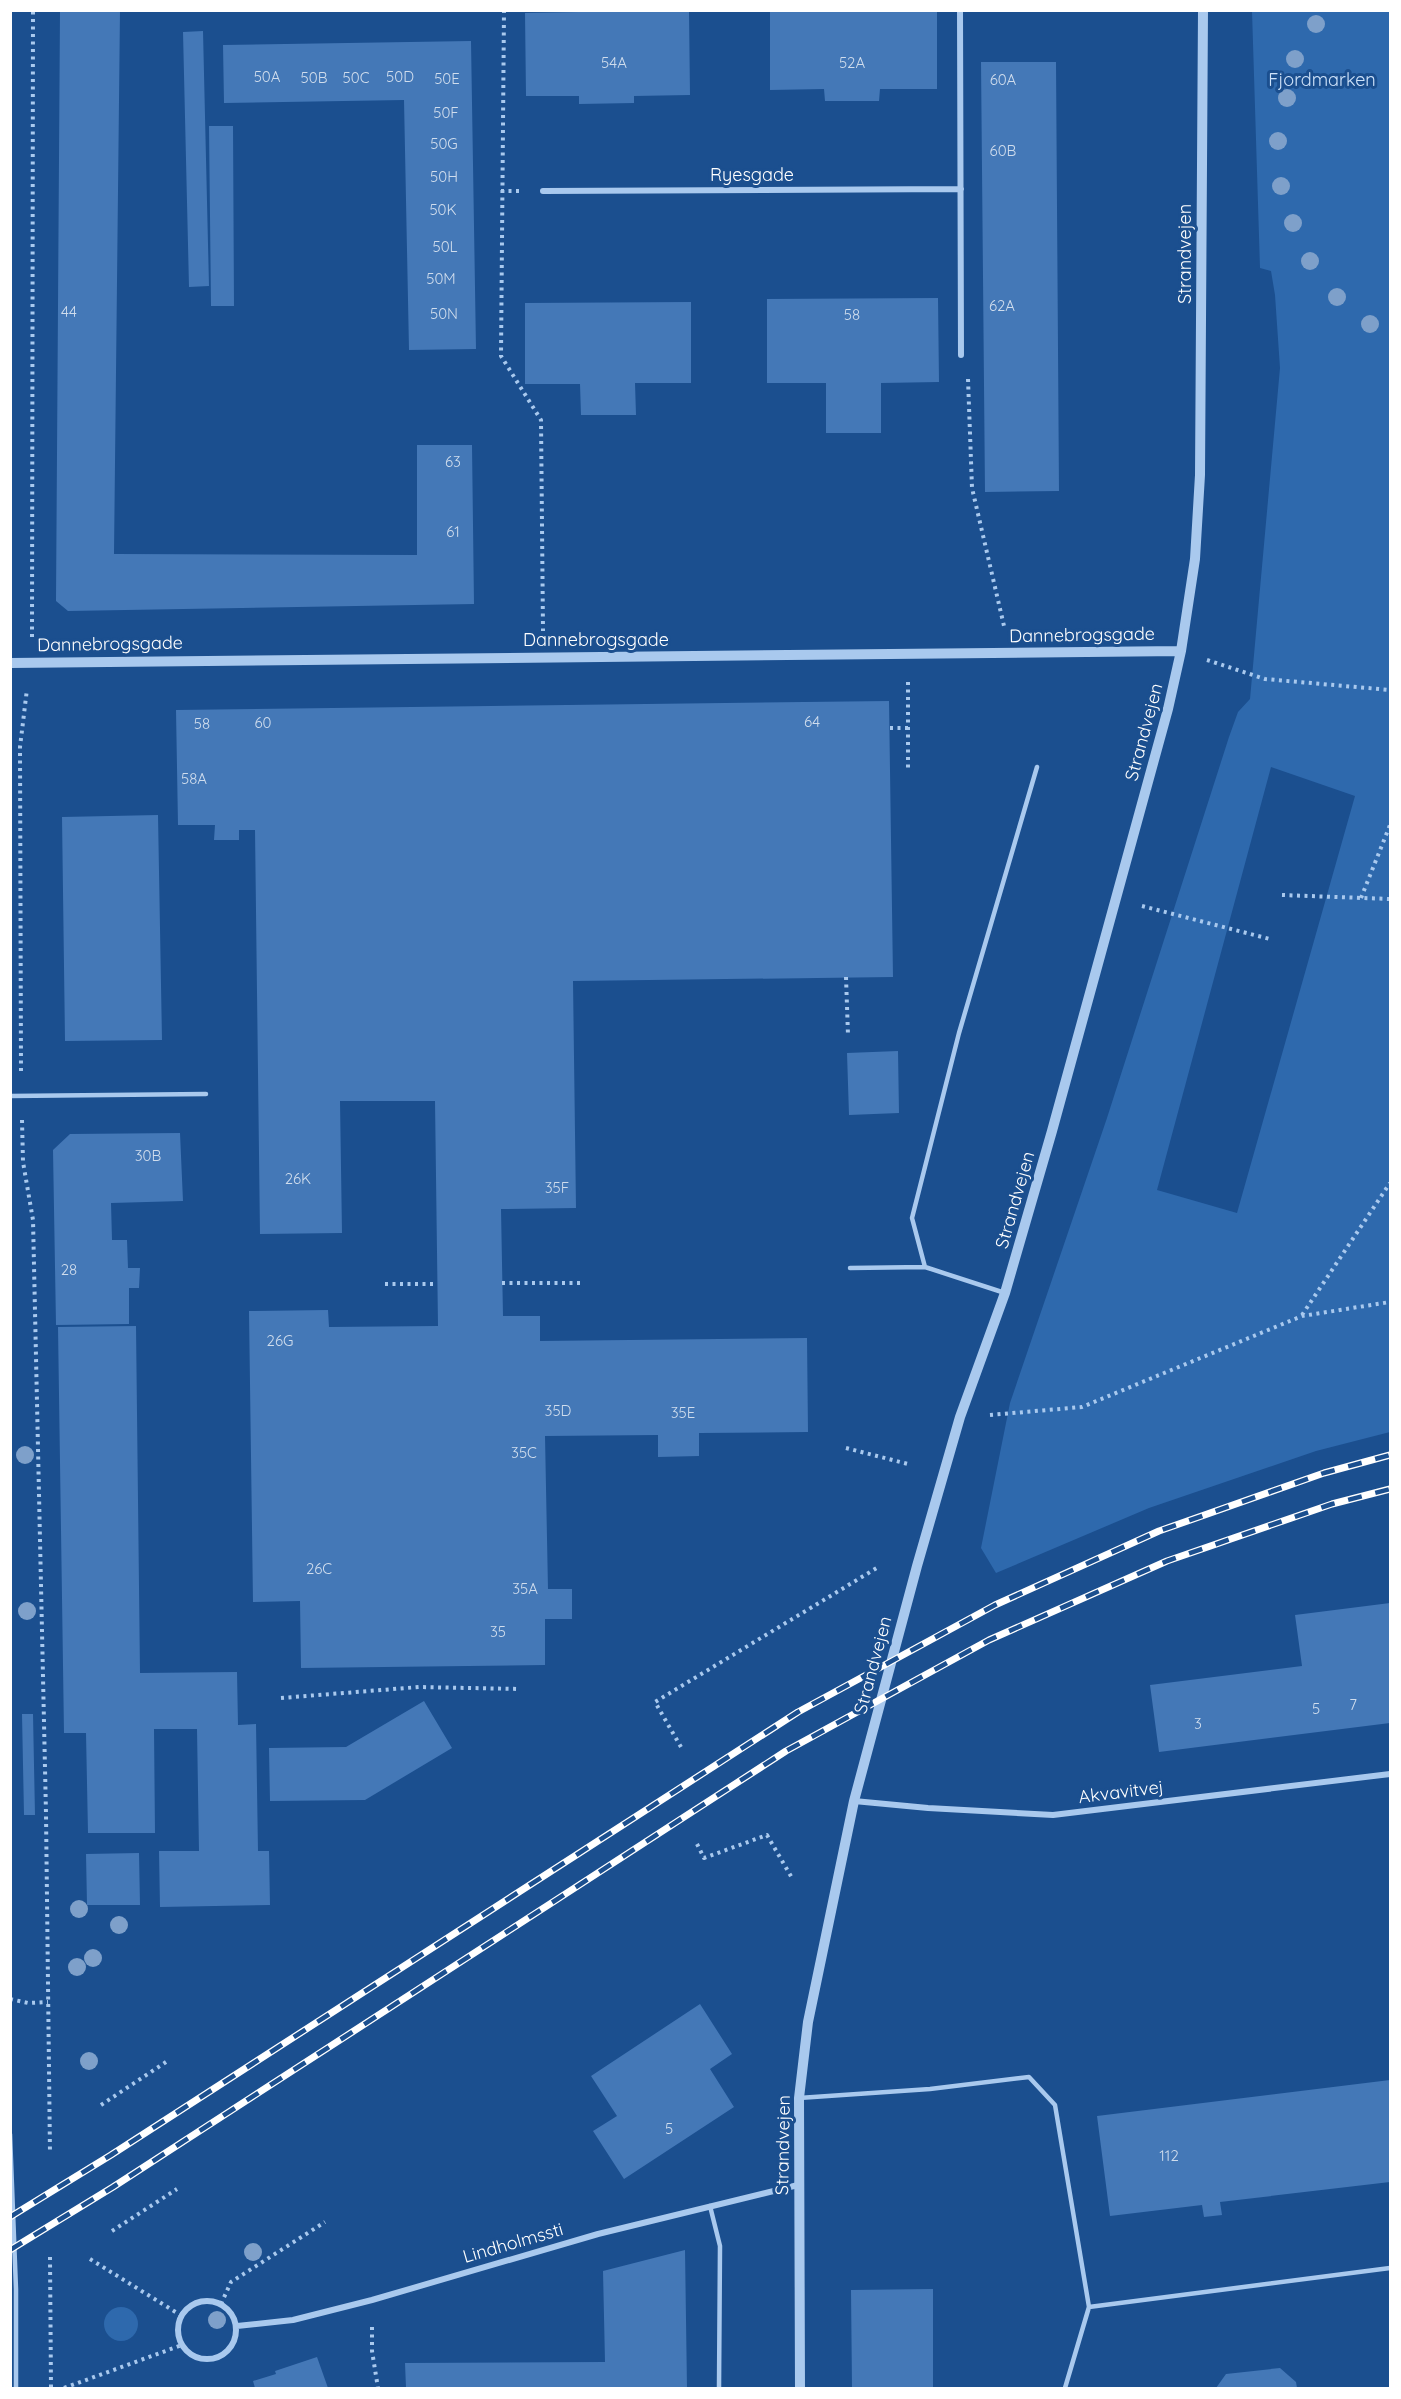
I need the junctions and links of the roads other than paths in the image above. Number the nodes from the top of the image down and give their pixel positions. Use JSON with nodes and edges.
{"nodes":[{"id":1,"x":960,"y":10,"type":"edge"},
{"id":2,"x":1203,"y":10,"type":"edge"},
{"id":3,"x":961,"y":189,"type":"junction"},
{"id":4,"x":543,"y":191,"type":"dead end"},
{"id":5,"x":961,"y":355,"type":"road end"},
{"id":6,"x":1181,"y":651,"type":"junction"},
{"id":7,"x":10,"y":663,"type":"edge"},
{"id":8,"x":1037,"y":767,"type":"dead end"},
{"id":9,"x":206,"y":1094,"type":"dead end"},
{"id":10,"x":10,"y":1096,"type":"edge"},
{"id":11,"x":926,"y":1267,"type":"junction"},
{"id":12,"x":850,"y":1268,"type":"dead end"},
{"id":13,"x":1005,"y":1293,"type":"junction"},
{"id":14,"x":1390,"y":1774,"type":"edge"},
{"id":15,"x":854,"y":1801,"type":"junction"},
{"id":16,"x":799,"y":2098,"type":"junction"},
{"id":17,"x":10,"y":2134,"type":"edge"},
{"id":18,"x":798,"y":2185,"type":"junction"},
{"id":19,"x":710,"y":2206,"type":"junction"},
{"id":20,"x":1390,"y":2268,"type":"edge"},
{"id":21,"x":1089,"y":2307,"type":"junction"},
{"id":22,"x":237,"y":2326,"type":"junction"},
{"id":23,"x":16,"y":2388,"type":"edge"},
{"id":24,"x":719,"y":2388,"type":"edge"},
{"id":25,"x":800,"y":2388,"type":"edge"},
{"id":26,"x":1065,"y":2388,"type":"edge"}],
"edges":[{"from":1,"to":3,"type":"street"},
{"from":2,"to":6,"type":"street","name":"Strandvejen"},
{"from":3,"to":4,"type":"street","name":"Ryesgade"},
{"from":3,"to":5,"type":"street"},
{"from":6,"to":7,"type":"street","name":"Dannebrogsgade"},
{"from":6,"to":13,"type":"street","name":"Strandvejen"},
{"from":8,"to":11,"type":"lane"},
{"from":9,"to":10,"type":"lane"},
{"from":11,"to":12,"type":"lane"},
{"from":11,"to":13,"type":"lane"},
{"from":13,"to":15,"type":"street","name":"Strandvejen"},
{"from":14,"to":15,"type":"street","name":"Akvavitvej"},
{"from":15,"to":16,"type":"street","name":"Strandvejen"},
{"from":16,"to":18,"type":"street","name":"Strandvejen"},
{"from":16,"to":21,"type":"lane"},
{"from":17,"to":23,"type":"lane"},
{"from":18,"to":19,"type":"street","name":"Lindholmssti"},
{"from":18,"to":25,"type":"street","name":"Strandvejen"},
{"from":19,"to":22,"type":"street","name":"Lindholmssti"},
{"from":19,"to":24,"type":"lane"},
{"from":20,"to":21,"type":"lane"},
{"from":21,"to":26,"type":"lane"},
{"from":22,"to":22,"type":"street"}]}
